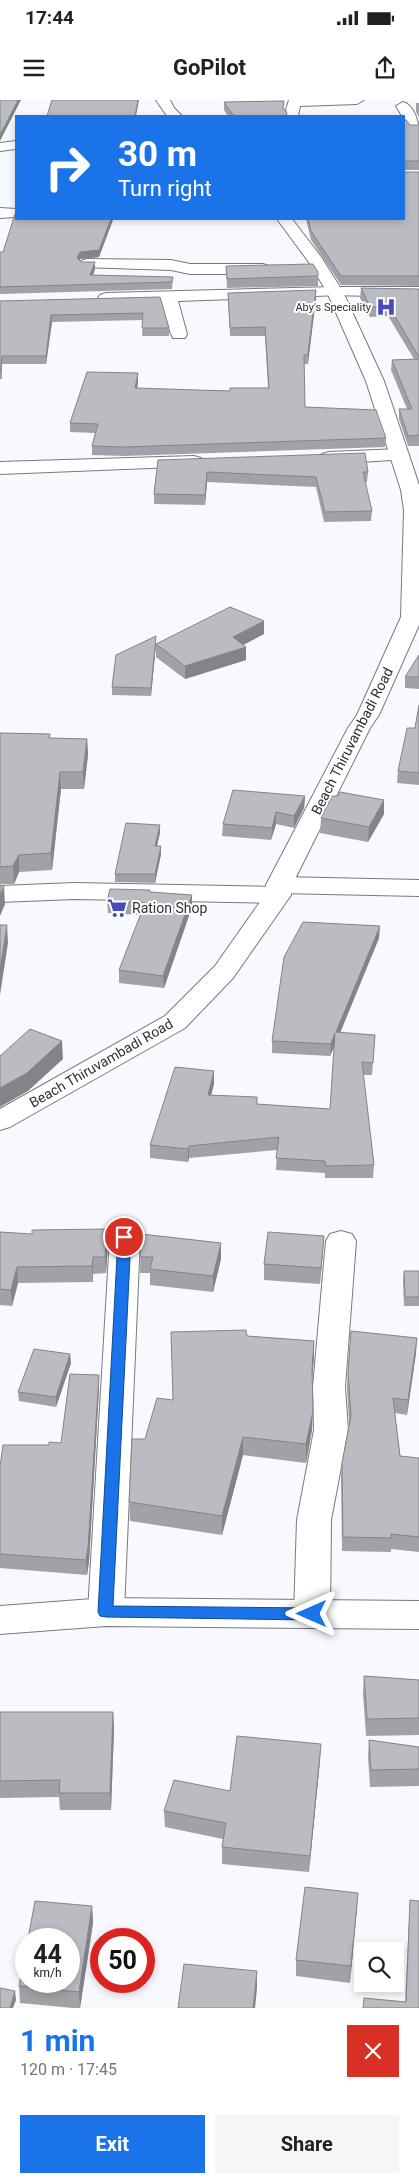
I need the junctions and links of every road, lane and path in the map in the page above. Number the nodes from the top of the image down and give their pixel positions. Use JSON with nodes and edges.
{"nodes":[{"id":1,"x":163,"y":100,"type":"edge"},
{"id":2,"x":357,"y":100,"type":"edge"},
{"id":3,"x":401,"y":103,"type":"edge"},
{"id":4,"x":419,"y":105,"type":"edge"},
{"id":5,"x":174,"y":115,"type":"edge"},
{"id":6,"x":291,"y":115,"type":"edge"},
{"id":7,"x":415,"y":129,"type":"edge"},
{"id":8,"x":15,"y":145,"type":"edge"},
{"id":9,"x":0,"y":147,"type":"edge"},
{"id":10,"x":15,"y":212,"type":"edge"},
{"id":11,"x":0,"y":213,"type":"edge"},
{"id":12,"x":285,"y":220,"type":"edge"},
{"id":13,"x":87,"y":264,"type":"edge"},
{"id":14,"x":274,"y":268,"type":"edge"},
{"id":15,"x":335,"y":292,"type":"junction"},
{"id":16,"x":419,"y":292,"type":"edge"},
{"id":17,"x":168,"y":296,"type":"junction"},
{"id":18,"x":89,"y":299,"type":"edge"},
{"id":19,"x":179,"y":334,"type":"dead end"},
{"id":20,"x":312,"y":458,"type":"edge"},
{"id":21,"x":215,"y":461,"type":"edge"},
{"id":22,"x":408,"y":462,"type":"edge"},
{"id":23,"x":0,"y":468,"type":"edge"},
{"id":24,"x":416,"y":510,"type":"edge"},
{"id":25,"x":415,"y":613,"type":"edge"},
{"id":26,"x":419,"y":888,"type":"edge"},
{"id":27,"x":278,"y":890,"type":"junction"},
{"id":28,"x":0,"y":894,"type":"edge"},
{"id":29,"x":0,"y":1122,"type":"edge"},
{"id":30,"x":124,"y":1237,"type":"dead end"},
{"id":31,"x":341,"y":1241,"type":"dead end"},
{"id":32,"x":106,"y":1612,"type":"junction"},
{"id":33,"x":312,"y":1614,"type":"junction"},
{"id":34,"x":419,"y":1616,"type":"edge"},
{"id":35,"x":0,"y":1620,"type":"edge"}],
"edges":[{"from":1,"to":5,"type":"street"},
{"from":2,"to":6,"type":"street"},
{"from":3,"to":4,"type":"street"},
{"from":3,"to":7,"type":"street"},
{"from":8,"to":9,"type":"street"},
{"from":10,"to":11,"type":"street"},
{"from":12,"to":15,"type":"street","name":"Beach Thiruvambadi Road"},
{"from":13,"to":14,"type":"street"},
{"from":15,"to":16,"type":"street"},
{"from":15,"to":17,"type":"street"},
{"from":15,"to":22,"type":"street","name":"Beach Thiruvambadi Road"},
{"from":17,"to":18,"type":"street"},
{"from":17,"to":19,"type":"street"},
{"from":20,"to":22,"type":"street"},
{"from":21,"to":23,"type":"street"},
{"from":22,"to":24,"type":"street","name":"Beach Thiruvambadi Road"},
{"from":24,"to":25,"type":"street","name":"Beach Thiruvambadi Road"},
{"from":25,"to":27,"type":"street","name":"Beach Thiruvambadi Road"},
{"from":26,"to":27,"type":"street"},
{"from":27,"to":28,"type":"street"},
{"from":27,"to":29,"type":"street","name":"Beach Thiruvambadi Road"},
{"from":30,"to":32,"type":"street"},
{"from":31,"to":33,"type":"street"},
{"from":32,"to":33,"type":"street"},
{"from":32,"to":35,"type":"street"},
{"from":33,"to":34,"type":"street"}]}
